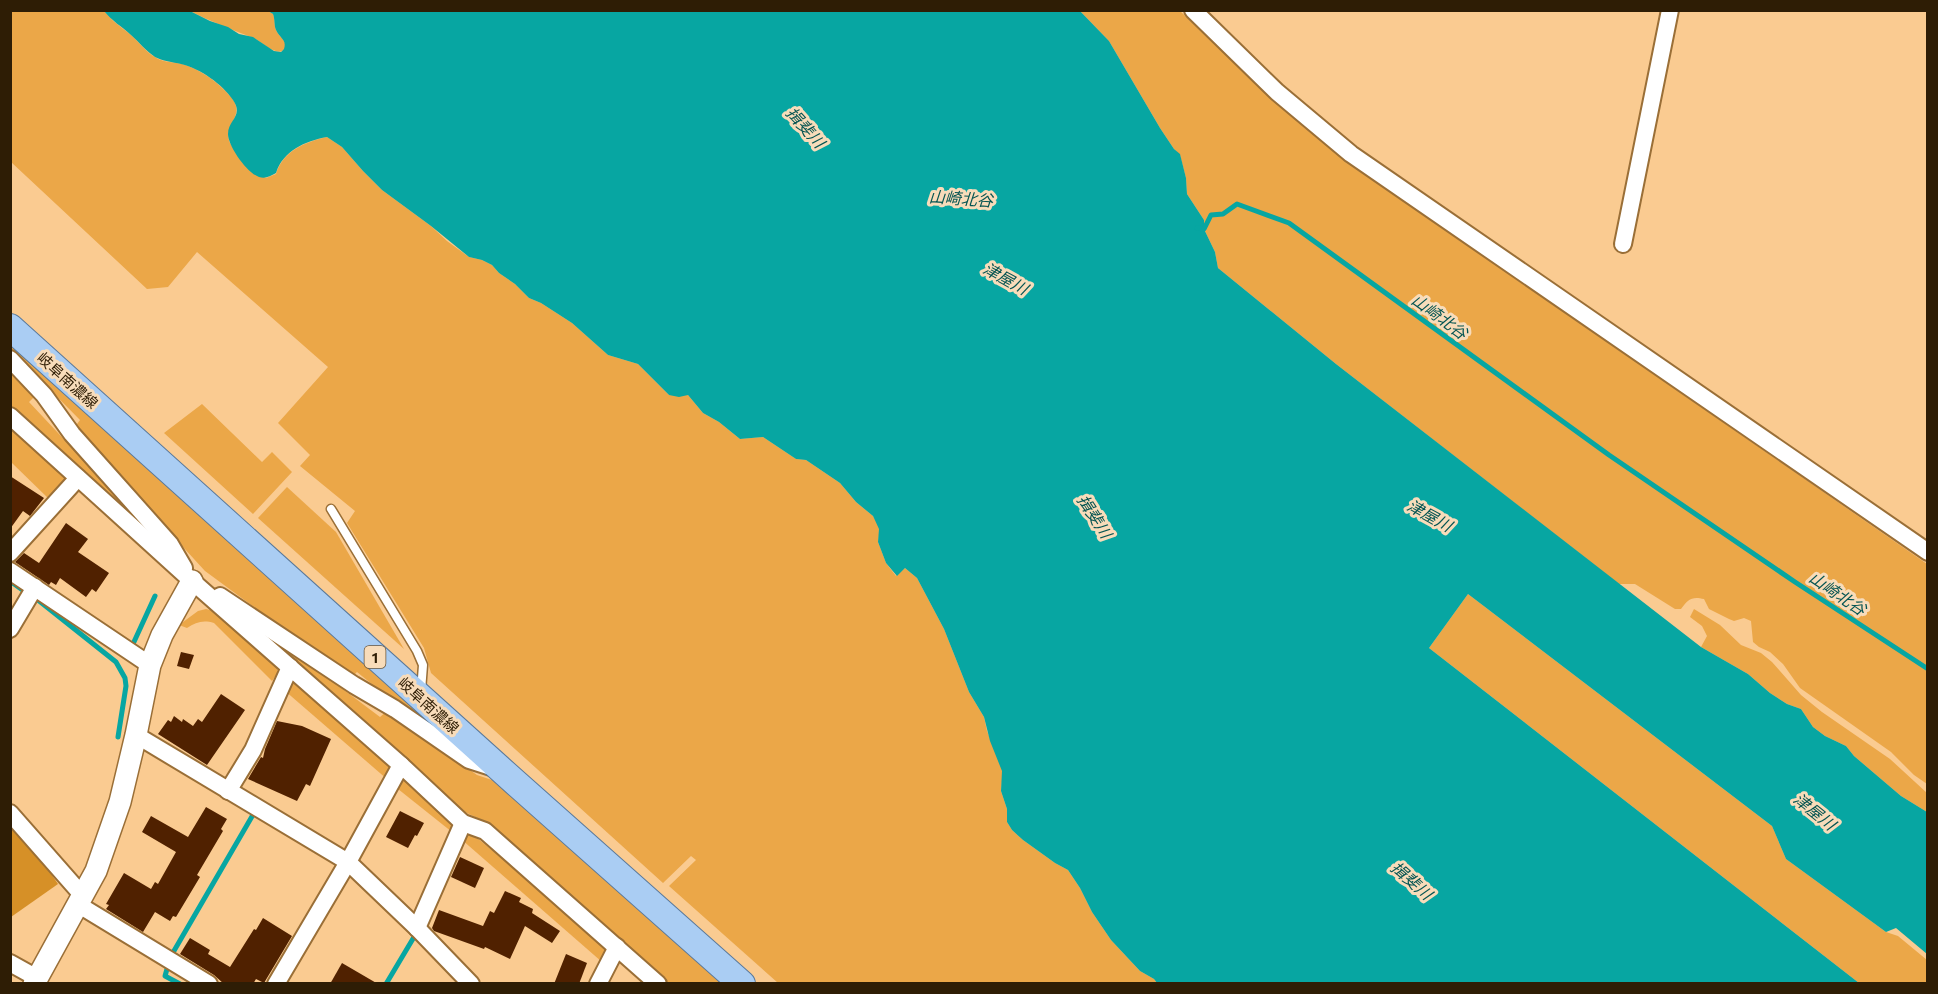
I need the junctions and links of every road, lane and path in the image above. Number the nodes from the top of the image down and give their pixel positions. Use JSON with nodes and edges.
{"nodes":[{"id":1,"x":1193,"y":10,"type":"edge"},
{"id":2,"x":1670,"y":10,"type":"edge"},
{"id":3,"x":1623,"y":244,"type":"dead end"},
{"id":4,"x":10,"y":327,"type":"edge"},
{"id":5,"x":10,"y":359,"type":"edge"},
{"id":6,"x":10,"y":416,"type":"edge"},
{"id":7,"x":78,"y":478,"type":"junction"},
{"id":8,"x":331,"y":509,"type":"dead end"},
{"id":9,"x":1928,"y":552,"type":"edge"},
{"id":10,"x":10,"y":554,"type":"edge"},
{"id":11,"x":10,"y":571,"type":"edge"},
{"id":12,"x":192,"y":581,"type":"junction"},
{"id":13,"x":35,"y":587,"type":"junction"},
{"id":14,"x":10,"y":629,"type":"edge"},
{"id":15,"x":150,"y":665,"type":"junction"},
{"id":16,"x":290,"y":667,"type":"junction"},
{"id":17,"x":421,"y":698,"type":"junction"},
{"id":18,"x":136,"y":735,"type":"junction"},
{"id":19,"x":401,"y":765,"type":"junction"},
{"id":20,"x":503,"y":771,"type":"junction"},
{"id":21,"x":228,"y":791,"type":"junction"},
{"id":22,"x":10,"y":813,"type":"edge"},
{"id":23,"x":463,"y":823,"type":"junction"},
{"id":24,"x":348,"y":862,"type":"junction"},
{"id":25,"x":81,"y":900,"type":"junction"},
{"id":26,"x":417,"y":928,"type":"junction"},
{"id":27,"x":617,"y":947,"type":"junction"},
{"id":28,"x":10,"y":963,"type":"edge"},
{"id":29,"x":35,"y":981,"type":"edge"},
{"id":30,"x":209,"y":984,"type":"edge"},
{"id":31,"x":276,"y":984,"type":"edge"},
{"id":32,"x":471,"y":984,"type":"edge"},
{"id":33,"x":598,"y":984,"type":"edge"},
{"id":34,"x":658,"y":984,"type":"edge"},
{"id":35,"x":742,"y":984,"type":"edge"}],
"edges":[{"from":1,"to":9,"type":"street"},
{"from":2,"to":3,"type":"street"},
{"from":4,"to":17,"type":"main road","name":"岐阜南濃線","number":"1"},
{"from":5,"to":12,"type":"street"},
{"from":6,"to":7,"type":"street"},
{"from":7,"to":10,"type":"street"},
{"from":7,"to":12,"type":"street"},
{"from":8,"to":17,"type":"lane"},
{"from":11,"to":13,"type":"street"},
{"from":12,"to":15,"type":"street"},
{"from":12,"to":16,"type":"street"},
{"from":12,"to":20,"type":"street"},
{"from":13,"to":14,"type":"street"},
{"from":13,"to":15,"type":"street"},
{"from":15,"to":18,"type":"street"},
{"from":16,"to":19,"type":"street"},
{"from":16,"to":21,"type":"street"},
{"from":17,"to":20,"type":"main road","name":"岐阜南濃線","number":"1"},
{"from":18,"to":21,"type":"street"},
{"from":18,"to":25,"type":"street"},
{"from":19,"to":23,"type":"street"},
{"from":19,"to":24,"type":"street"},
{"from":20,"to":35,"type":"main road","name":"岐阜南濃線","number":"1"},
{"from":21,"to":24,"type":"street"},
{"from":22,"to":25,"type":"street"},
{"from":23,"to":26,"type":"street"},
{"from":23,"to":27,"type":"street"},
{"from":24,"to":26,"type":"street"},
{"from":24,"to":31,"type":"street"},
{"from":25,"to":29,"type":"street"},
{"from":25,"to":30,"type":"street"},
{"from":26,"to":32,"type":"street"},
{"from":27,"to":33,"type":"street"},
{"from":27,"to":34,"type":"street"},
{"from":28,"to":29,"type":"street"}]}
